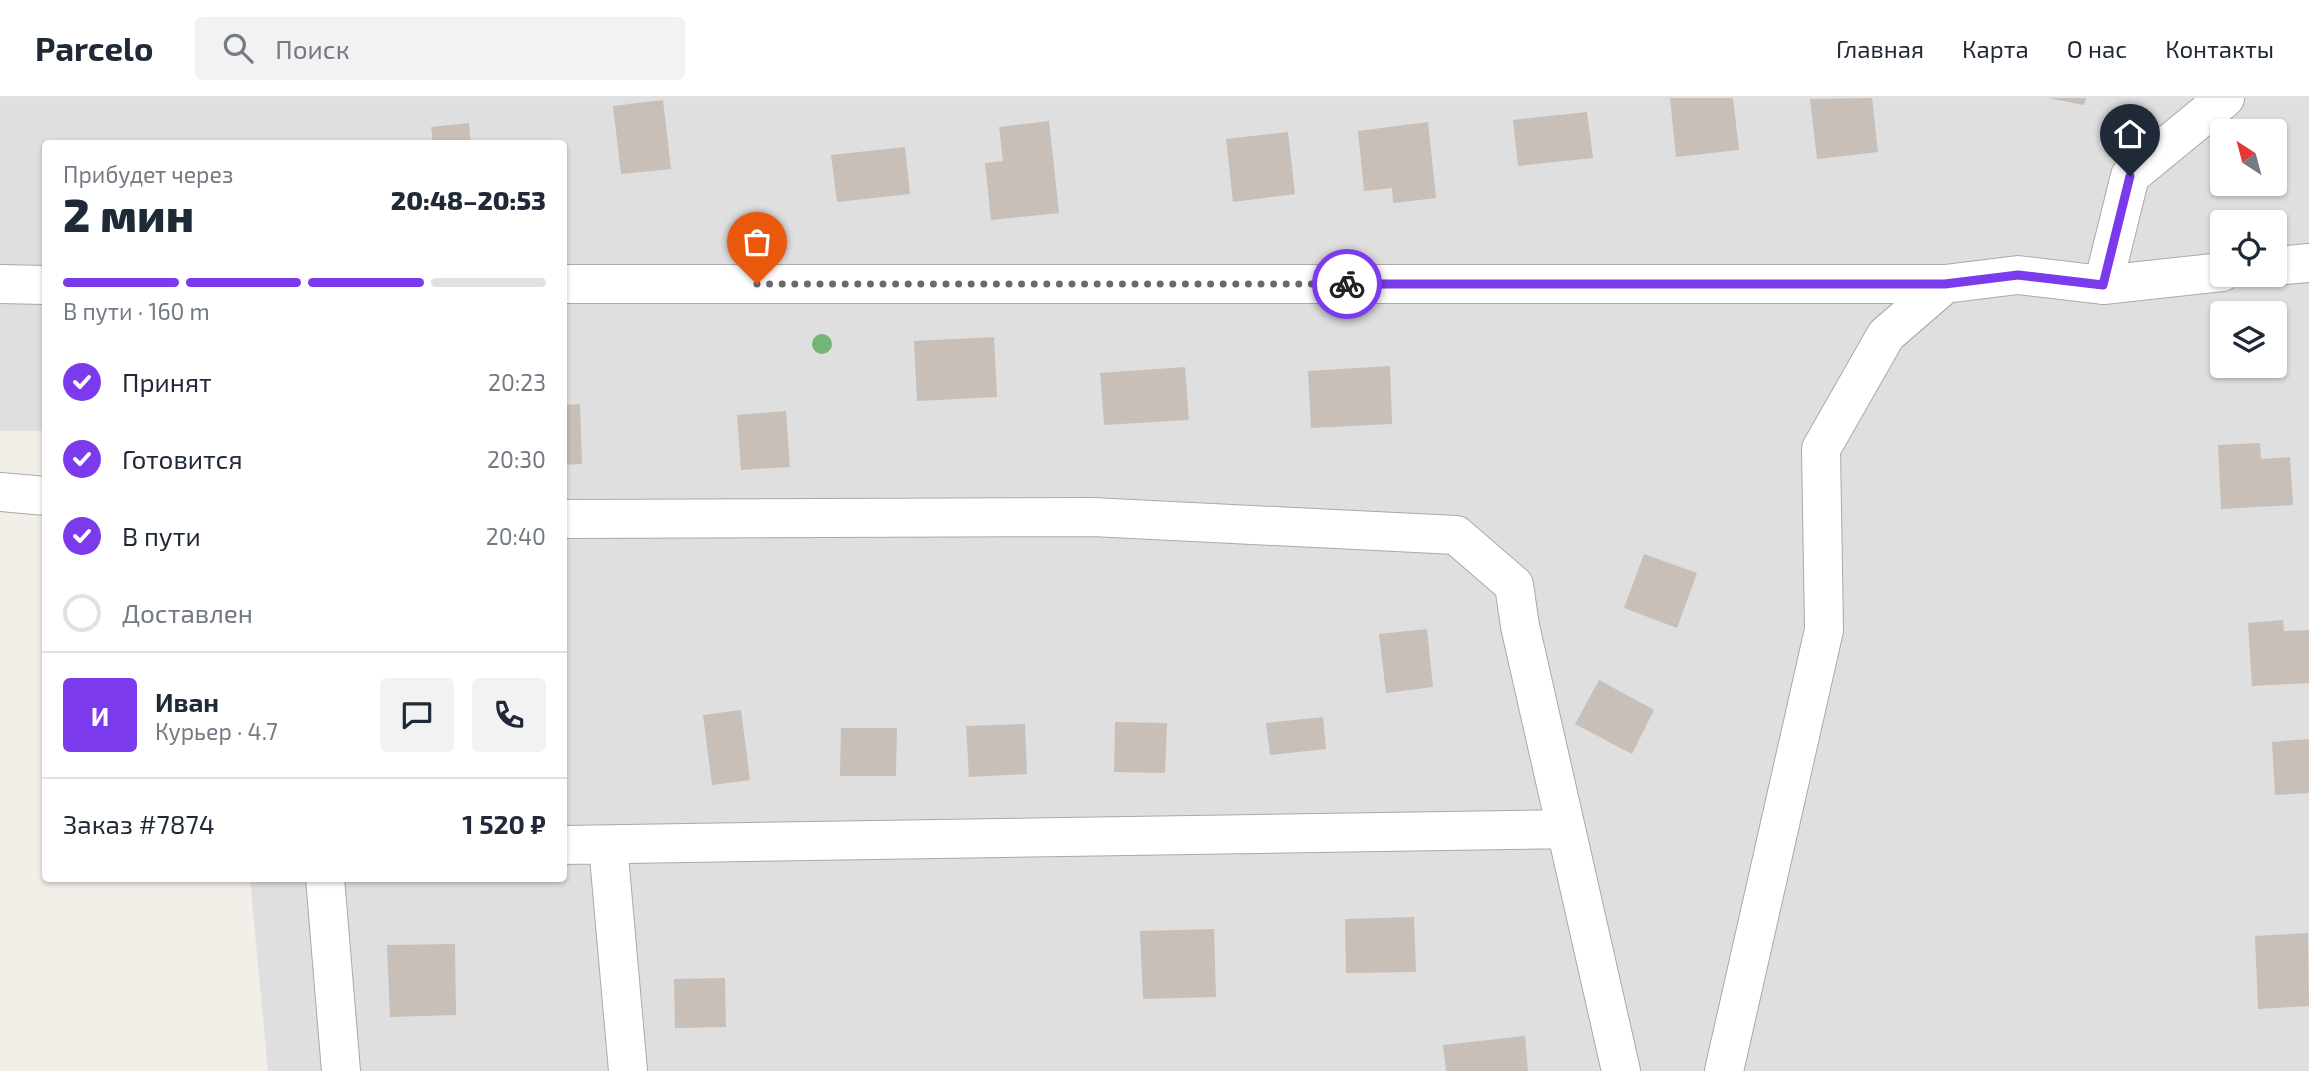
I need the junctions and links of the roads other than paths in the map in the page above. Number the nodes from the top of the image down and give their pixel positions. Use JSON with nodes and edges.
{"nodes":[{"id":1,"x":2225,"y":98,"type":"edge"},
{"id":2,"x":2309,"y":263,"type":"edge"},
{"id":3,"x":2287,"y":265,"type":"edge"},
{"id":4,"x":2210,"y":273,"type":"edge"},
{"id":5,"x":0,"y":284,"type":"edge"},
{"id":6,"x":1945,"y":284,"type":"junction"},
{"id":7,"x":42,"y":285,"type":"edge"},
{"id":8,"x":567,"y":285,"type":"edge"},
{"id":9,"x":2103,"y":285,"type":"junction"},
{"id":10,"x":0,"y":492,"type":"edge"},
{"id":11,"x":42,"y":496,"type":"edge"},
{"id":12,"x":567,"y":519,"type":"edge"},
{"id":13,"x":1566,"y":829,"type":"junction"},
{"id":14,"x":567,"y":845,"type":"edge"},
{"id":15,"x":608,"y":845,"type":"junction"},
{"id":16,"x":325,"y":882,"type":"edge"},
{"id":17,"x":341,"y":1071,"type":"edge"},
{"id":18,"x":628,"y":1071,"type":"edge"},
{"id":19,"x":1621,"y":1071,"type":"edge"},
{"id":20,"x":1724,"y":1071,"type":"edge"}],
"edges":[{"from":1,"to":9,"type":"street"},
{"from":2,"to":3,"type":"street"},
{"from":4,"to":9,"type":"street"},
{"from":5,"to":7,"type":"street"},
{"from":6,"to":8,"type":"street"},
{"from":6,"to":9,"type":"street"},
{"from":6,"to":20,"type":"street"},
{"from":10,"to":11,"type":"street"},
{"from":12,"to":13,"type":"street"},
{"from":13,"to":15,"type":"street"},
{"from":13,"to":19,"type":"street"},
{"from":14,"to":15,"type":"street"},
{"from":15,"to":18,"type":"street"},
{"from":16,"to":17,"type":"street"}]}
